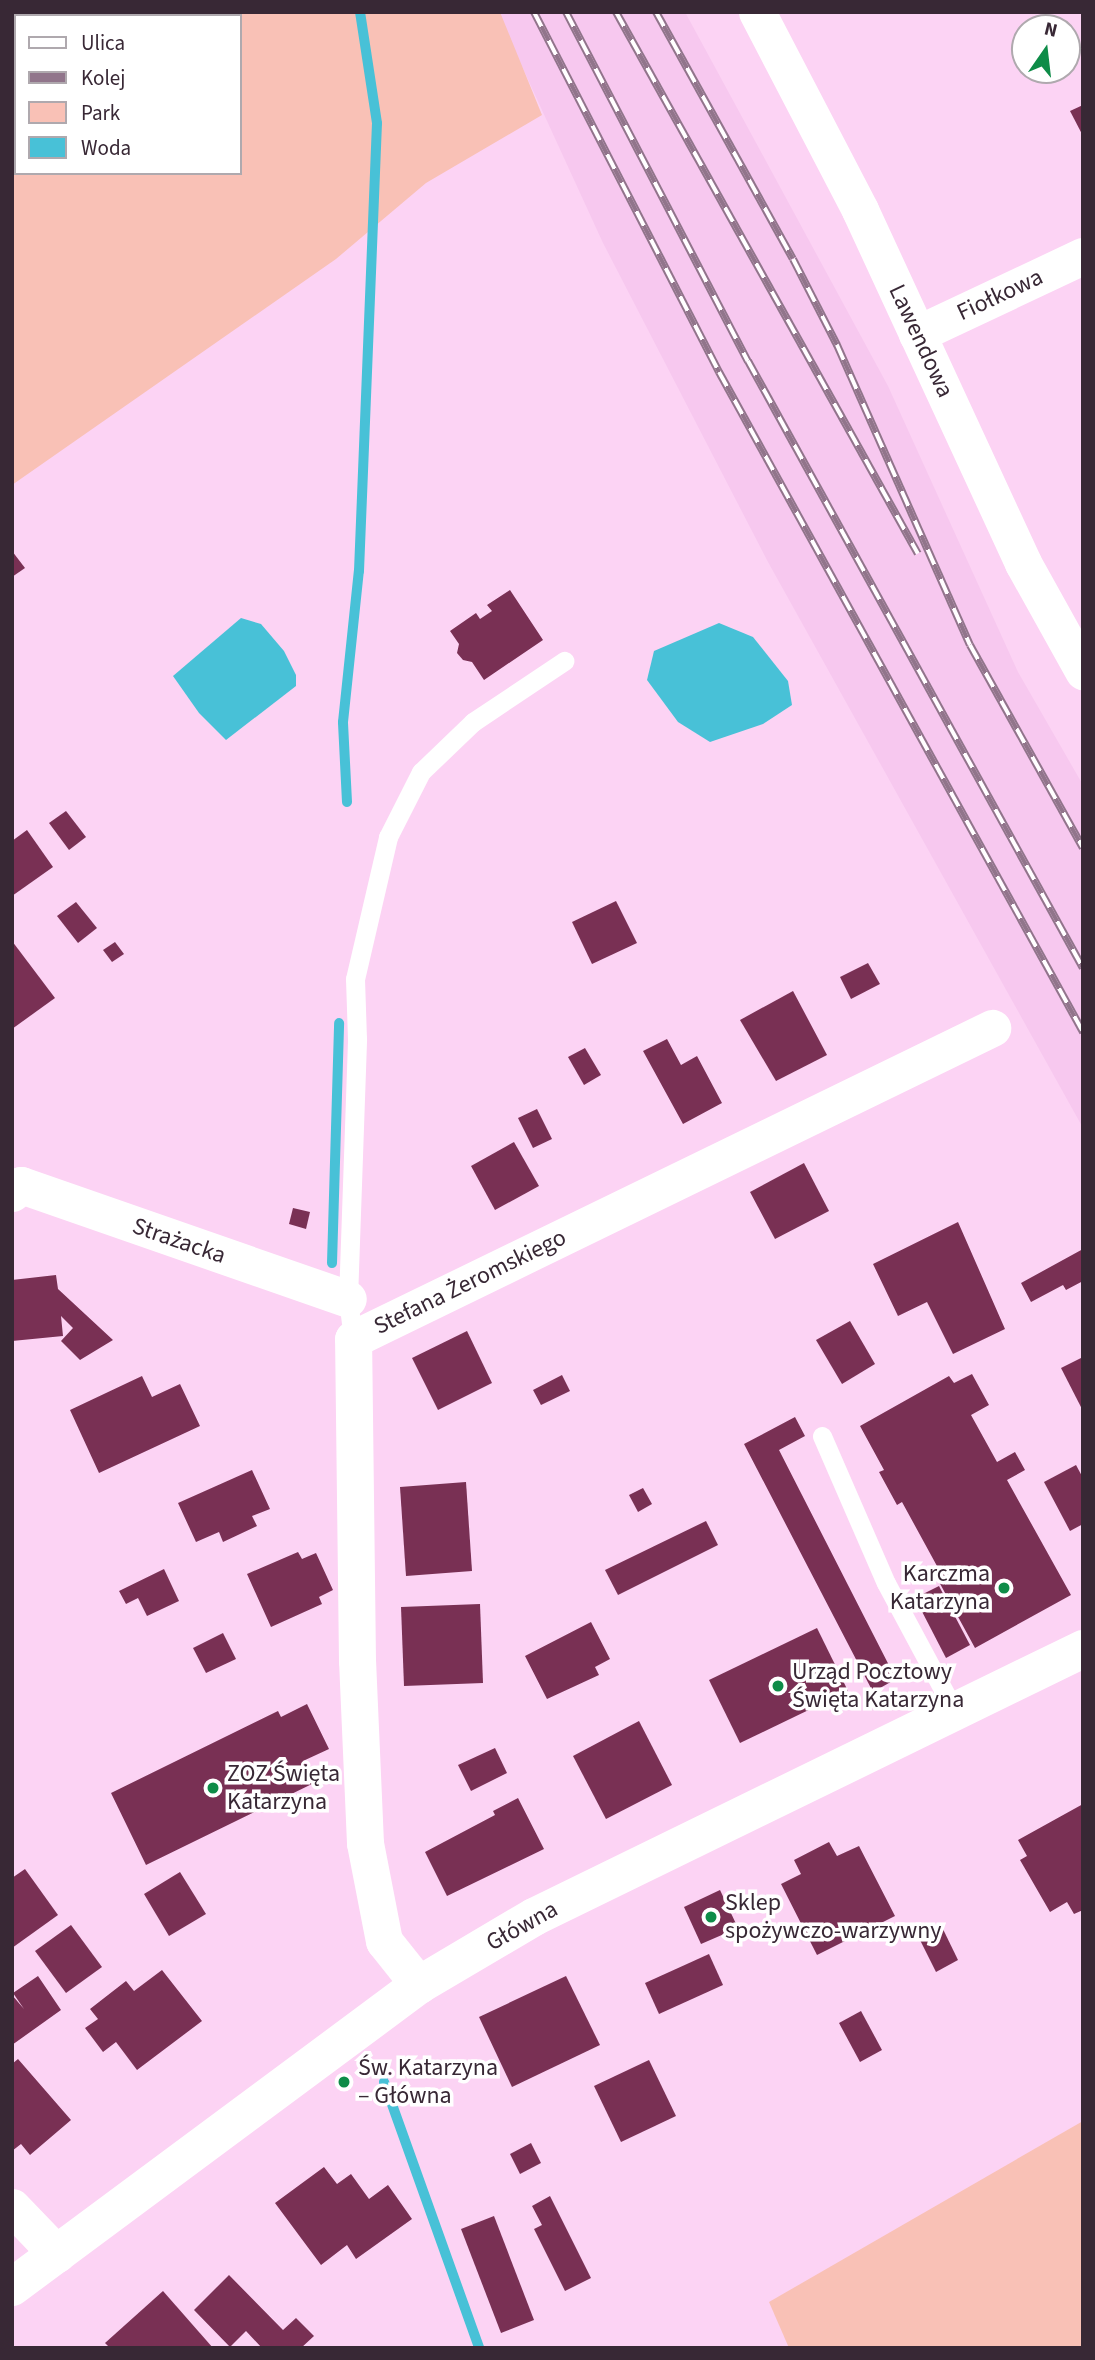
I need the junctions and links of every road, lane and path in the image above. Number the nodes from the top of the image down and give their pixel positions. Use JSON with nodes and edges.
{"nodes":[{"id":1,"x":757,"y":12,"type":"edge"},
{"id":2,"x":1083,"y":256,"type":"edge"},
{"id":3,"x":917,"y":334,"type":"junction"},
{"id":4,"x":564,"y":661,"type":"dead end"},
{"id":5,"x":1083,"y":671,"type":"edge"},
{"id":6,"x":992,"y":1028,"type":"dead end"},
{"id":7,"x":15,"y":1185,"type":"edge"},
{"id":8,"x":348,"y":1299,"type":"junction"},
{"id":9,"x":353,"y":1339,"type":"junction"},
{"id":10,"x":822,"y":1436,"type":"dead end"},
{"id":11,"x":1083,"y":1648,"type":"edge"},
{"id":12,"x":954,"y":1710,"type":"junction"},
{"id":13,"x":419,"y":1985,"type":"junction"},
{"id":14,"x":12,"y":2207,"type":"edge"},
{"id":15,"x":57,"y":2254,"type":"junction"},
{"id":16,"x":12,"y":2287,"type":"edge"}],
"edges":[{"from":1,"to":3,"type":"street","name":"Lawendowa"},
{"from":2,"to":3,"type":"street","name":"Fiołkowa"},
{"from":3,"to":5,"type":"street","name":"Lawendowa"},
{"from":4,"to":8,"type":"lane"},
{"from":6,"to":9,"type":"street","name":"Stefana Żeromskiego"},
{"from":7,"to":8,"type":"street","name":"Strażacka"},
{"from":8,"to":9,"type":"lane"},
{"from":9,"to":13,"type":"street","name":"Stefana Żeromskiego"},
{"from":10,"to":12,"type":"lane"},
{"from":11,"to":12,"type":"street","name":"Główna"},
{"from":12,"to":13,"type":"street","name":"Główna"},
{"from":13,"to":15,"type":"street","name":"Główna"},
{"from":14,"to":15,"type":"street"},
{"from":15,"to":16,"type":"street","name":"Główna"}]}
